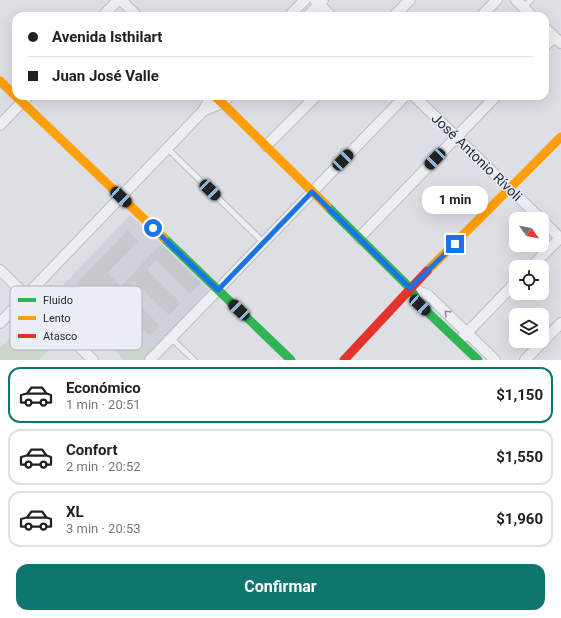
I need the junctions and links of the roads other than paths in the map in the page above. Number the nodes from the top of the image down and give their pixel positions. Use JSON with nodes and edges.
{"nodes":[{"id":1,"x":120,"y":0,"type":"edge"},
{"id":2,"x":410,"y":0,"type":"edge"},
{"id":3,"x":497,"y":0,"type":"edge"},
{"id":4,"x":516,"y":0,"type":"edge"},
{"id":5,"x":531,"y":0,"type":"edge"},
{"id":6,"x":301,"y":1,"type":"edge"},
{"id":7,"x":319,"y":1,"type":"edge"},
{"id":8,"x":523,"y":8,"type":"junction"},
{"id":9,"x":107,"y":12,"type":"edge"},
{"id":10,"x":133,"y":12,"type":"edge"},
{"id":11,"x":292,"y":12,"type":"edge"},
{"id":12,"x":311,"y":12,"type":"edge"},
{"id":13,"x":328,"y":12,"type":"edge"},
{"id":14,"x":398,"y":12,"type":"edge"},
{"id":15,"x":485,"y":12,"type":"edge"},
{"id":16,"x":528,"y":12,"type":"edge"},
{"id":17,"x":549,"y":32,"type":"edge"},
{"id":18,"x":557,"y":40,"type":"edge"},
{"id":19,"x":0,"y":81,"type":"edge"},
{"id":20,"x":12,"y":90,"type":"edge"},
{"id":21,"x":24,"y":100,"type":"edge"},
{"id":22,"x":26,"y":100,"type":"edge"},
{"id":23,"x":209,"y":100,"type":"edge"},
{"id":24,"x":219,"y":100,"type":"edge"},
{"id":25,"x":224,"y":100,"type":"edge"},
{"id":26,"x":312,"y":100,"type":"edge"},
{"id":27,"x":400,"y":100,"type":"edge"},
{"id":28,"x":418,"y":100,"type":"edge"},
{"id":29,"x":492,"y":100,"type":"edge"},
{"id":30,"x":204,"y":111,"type":"junction"},
{"id":31,"x":0,"y":125,"type":"edge"},
{"id":32,"x":456,"y":137,"type":"junction"},
{"id":33,"x":561,"y":137,"type":"edge"},
{"id":34,"x":266,"y":146,"type":"junction"},
{"id":35,"x":167,"y":148,"type":"junction"},
{"id":36,"x":510,"y":189,"type":"junction"},
{"id":37,"x":312,"y":192,"type":"junction"},
{"id":38,"x":121,"y":197,"type":"junction"},
{"id":39,"x":533,"y":212,"type":"edge"},
{"id":40,"x":549,"y":227,"type":"edge"},
{"id":41,"x":359,"y":238,"type":"junction"},
{"id":42,"x":561,"y":238,"type":"edge"},
{"id":43,"x":263,"y":242,"type":"junction"},
{"id":44,"x":538,"y":260,"type":"edge"},
{"id":45,"x":0,"y":270,"type":"edge"},
{"id":46,"x":16,"y":286,"type":"edge"},
{"id":47,"x":36,"y":286,"type":"edge"},
{"id":48,"x":410,"y":288,"type":"junction"},
{"id":49,"x":509,"y":289,"type":"edge"},
{"id":50,"x":218,"y":290,"type":"junction"},
{"id":51,"x":10,"y":313,"type":"edge"},
{"id":52,"x":0,"y":323,"type":"edge"},
{"id":53,"x":561,"y":323,"type":"edge"},
{"id":54,"x":467,"y":332,"type":"junction"},
{"id":55,"x":171,"y":338,"type":"junction"},
{"id":56,"x":458,"y":341,"type":"junction"},
{"id":57,"x":83,"y":350,"type":"edge"},
{"id":58,"x":93,"y":360,"type":"edge"},
{"id":59,"x":150,"y":360,"type":"edge"},
{"id":60,"x":194,"y":360,"type":"edge"},
{"id":61,"x":291,"y":360,"type":"edge"},
{"id":62,"x":344,"y":360,"type":"edge"},
{"id":63,"x":478,"y":360,"type":"edge"},
{"id":64,"x":495,"y":360,"type":"edge"},
{"id":65,"x":525,"y":360,"type":"edge"}],
"edges":[{"from":1,"to":9,"type":"street"},
{"from":1,"to":10,"type":"street"},
{"from":2,"to":14,"type":"street"},
{"from":3,"to":15,"type":"street"},
{"from":4,"to":8,"type":"street"},
{"from":5,"to":8,"type":"lane"},
{"from":6,"to":11,"type":"street"},
{"from":7,"to":12,"type":"street"},
{"from":7,"to":13,"type":"street"},
{"from":8,"to":16,"type":"street"},
{"from":17,"to":18,"type":"street"},
{"from":19,"to":20,"type":"street"},
{"from":21,"to":31,"type":"street"},
{"from":22,"to":38,"type":"street"},
{"from":23,"to":30,"type":"street"},
{"from":24,"to":30,"type":"street"},
{"from":25,"to":34,"type":"street"},
{"from":26,"to":34,"type":"street"},
{"from":27,"to":37,"type":"street"},
{"from":28,"to":32,"type":"street","name":"José Antonio Rívoli"},
{"from":29,"to":32,"type":"street"},
{"from":30,"to":35,"type":"street"},
{"from":32,"to":36,"type":"street","name":"José Antonio Rívoli"},
{"from":32,"to":41,"type":"street"},
{"from":33,"to":36,"type":"street"},
{"from":34,"to":37,"type":"street"},
{"from":35,"to":38,"type":"street"},
{"from":35,"to":43,"type":"lane"},
{"from":36,"to":39,"type":"street","name":"José Antonio Rívoli"},
{"from":36,"to":48,"type":"street"},
{"from":37,"to":41,"type":"street"},
{"from":37,"to":43,"type":"street"},
{"from":38,"to":47,"type":"street"},
{"from":38,"to":50,"type":"street"},
{"from":40,"to":42,"type":"street","name":"José Antonio Rívoli"},
{"from":41,"to":48,"type":"street"},
{"from":42,"to":44,"type":"street"},
{"from":43,"to":50,"type":"street"},
{"from":45,"to":46,"type":"street"},
{"from":54,"to":48,"type":"street","one_way":true},
{"from":48,"to":56,"type":"street"},
{"from":48,"to":62,"type":"street"},
{"from":49,"to":54,"type":"street"},
{"from":50,"to":55,"type":"street"},
{"from":50,"to":61,"type":"street"},
{"from":51,"to":52,"type":"street"},
{"from":53,"to":65,"type":"street"},
{"from":54,"to":56,"type":"street"},
{"from":54,"to":64,"type":"street"},
{"from":55,"to":59,"type":"street"},
{"from":55,"to":60,"type":"lane"},
{"from":56,"to":63,"type":"street"},
{"from":57,"to":58,"type":"street"}]}
